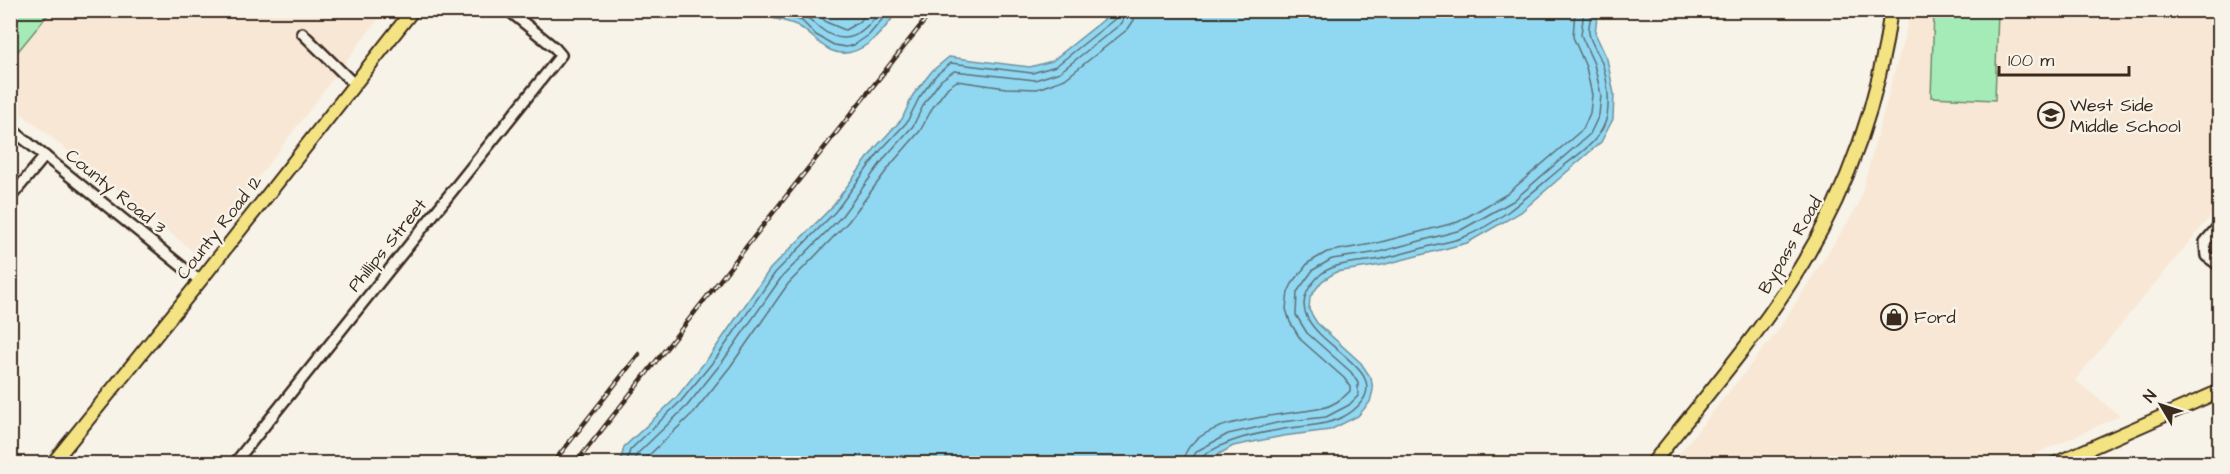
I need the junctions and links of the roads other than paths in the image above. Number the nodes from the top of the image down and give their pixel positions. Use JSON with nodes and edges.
{"nodes":[{"id":1,"x":412,"y":10,"type":"edge"},
{"id":2,"x":508,"y":10,"type":"edge"},
{"id":3,"x":1891,"y":10,"type":"edge"},
{"id":4,"x":302,"y":33,"type":"dead end"},
{"id":5,"x":354,"y":84,"type":"junction"},
{"id":6,"x":10,"y":128,"type":"edge"},
{"id":7,"x":45,"y":156,"type":"junction"},
{"id":8,"x":10,"y":198,"type":"edge"},
{"id":9,"x":2220,"y":224,"type":"edge"},
{"id":10,"x":2220,"y":266,"type":"edge"},
{"id":11,"x":200,"y":280,"type":"junction"},
{"id":12,"x":2220,"y":391,"type":"edge"},
{"id":13,"x":52,"y":464,"type":"edge"},
{"id":14,"x":234,"y":464,"type":"edge"},
{"id":15,"x":1652,"y":464,"type":"edge"},
{"id":16,"x":2054,"y":464,"type":"edge"}],
"edges":[{"from":1,"to":5,"type":"main road","name":"County Road 12"},
{"from":2,"to":14,"type":"street","name":"Phillips Street"},
{"from":3,"to":15,"type":"main road","name":"Bypass Road"},
{"from":4,"to":5,"type":"street"},
{"from":5,"to":11,"type":"main road","name":"County Road 12"},
{"from":6,"to":7,"type":"street","name":"County Road 3"},
{"from":7,"to":8,"type":"street"},
{"from":7,"to":11,"type":"street","name":"County Road 3"},
{"from":9,"to":10,"type":"street"},
{"from":11,"to":13,"type":"main road","name":"County Road 12"},
{"from":12,"to":16,"type":"main road"}]}
